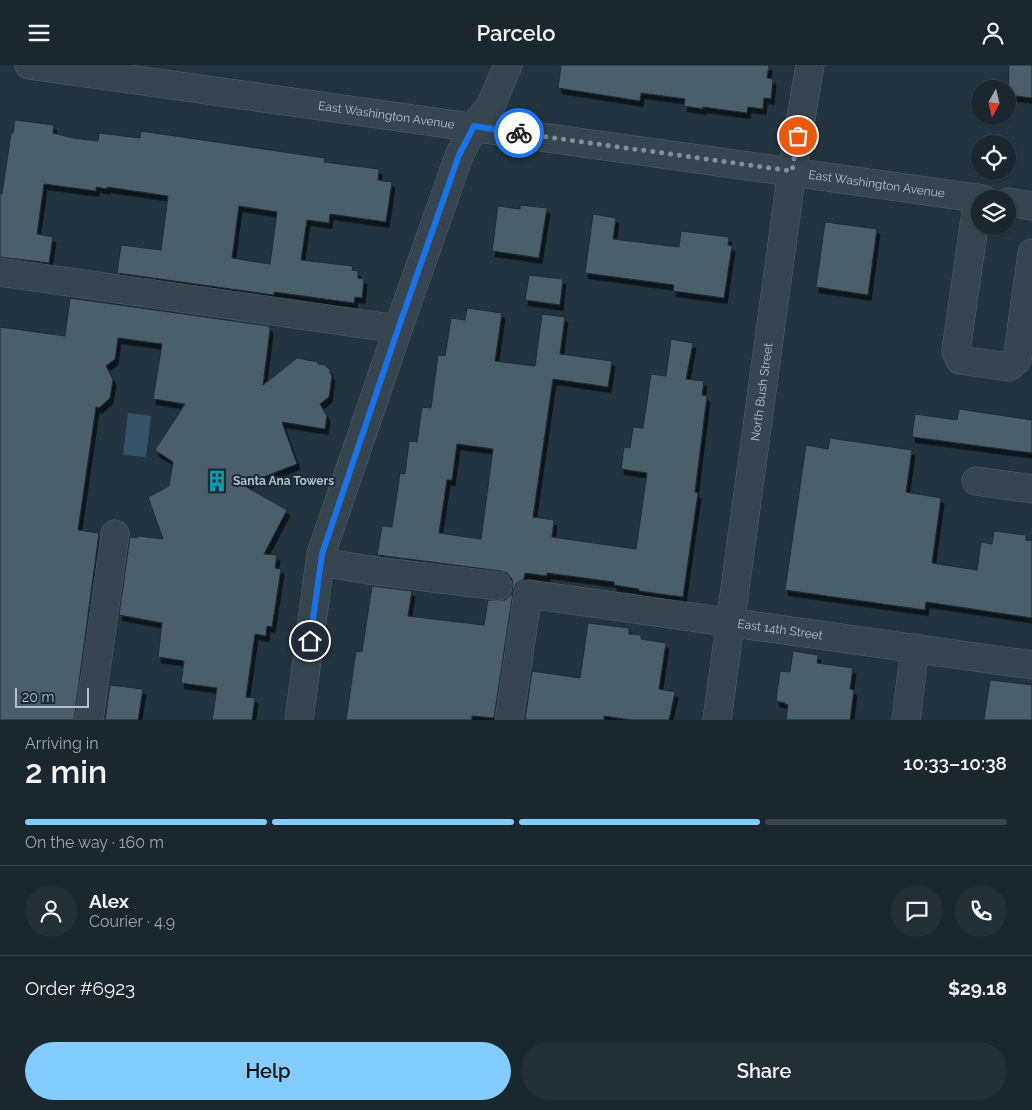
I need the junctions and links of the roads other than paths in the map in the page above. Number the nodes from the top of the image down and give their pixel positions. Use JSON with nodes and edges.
{"nodes":[{"id":1,"x":29,"y":65,"type":"edge"},
{"id":2,"x":508,"y":65,"type":"edge"},
{"id":3,"x":810,"y":65,"type":"edge"},
{"id":4,"x":155,"y":74,"type":"edge"},
{"id":5,"x":474,"y":126,"type":"junction"},
{"id":6,"x":792,"y":171,"type":"junction"},
{"id":7,"x":971,"y":197,"type":"edge"},
{"id":8,"x":1016,"y":203,"type":"edge"},
{"id":9,"x":1032,"y":206,"type":"edge"},
{"id":10,"x":975,"y":235,"type":"edge"},
{"id":11,"x":1032,"y":253,"type":"edge"},
{"id":12,"x":0,"y":272,"type":"edge"},
{"id":13,"x":398,"y":329,"type":"junction"},
{"id":14,"x":976,"y":481,"type":"dead end"},
{"id":15,"x":1032,"y":489,"type":"edge"},
{"id":16,"x":115,"y":534,"type":"dead end"},
{"id":17,"x":320,"y":562,"type":"junction"},
{"id":18,"x":498,"y":586,"type":"dead end"},
{"id":19,"x":731,"y":623,"type":"junction"},
{"id":20,"x":915,"y":649,"type":"junction"},
{"id":21,"x":1032,"y":665,"type":"edge"},
{"id":22,"x":89,"y":720,"type":"edge"},
{"id":23,"x":299,"y":720,"type":"edge"},
{"id":24,"x":509,"y":720,"type":"edge"},
{"id":25,"x":717,"y":720,"type":"edge"},
{"id":26,"x":906,"y":720,"type":"edge"}],
"edges":[{"from":1,"to":4,"type":"street","name":"East Washington Avenue"},
{"from":2,"to":5,"type":"street"},
{"from":3,"to":6,"type":"street","name":"North Bush Street"},
{"from":4,"to":5,"type":"street","name":"East Washington Avenue"},
{"from":5,"to":6,"type":"street","name":"East Washington Avenue"},
{"from":5,"to":13,"type":"street"},
{"from":6,"to":7,"type":"street","name":"East Washington Avenue"},
{"from":6,"to":19,"type":"street","name":"North Bush Street"},
{"from":8,"to":9,"type":"street"},
{"from":10,"to":11,"type":"street"},
{"from":12,"to":13,"type":"street"},
{"from":13,"to":17,"type":"street"},
{"from":14,"to":15,"type":"street"},
{"from":16,"to":22,"type":"street"},
{"from":17,"to":18,"type":"street"},
{"from":17,"to":23,"type":"street"},
{"from":19,"to":20,"type":"street","name":"East 14th Street"},
{"from":19,"to":24,"type":"street","name":"East 14th Street"},
{"from":19,"to":25,"type":"street","name":"North Bush Street"},
{"from":20,"to":21,"type":"street","name":"East 14th Street"},
{"from":20,"to":26,"type":"street"}]}
